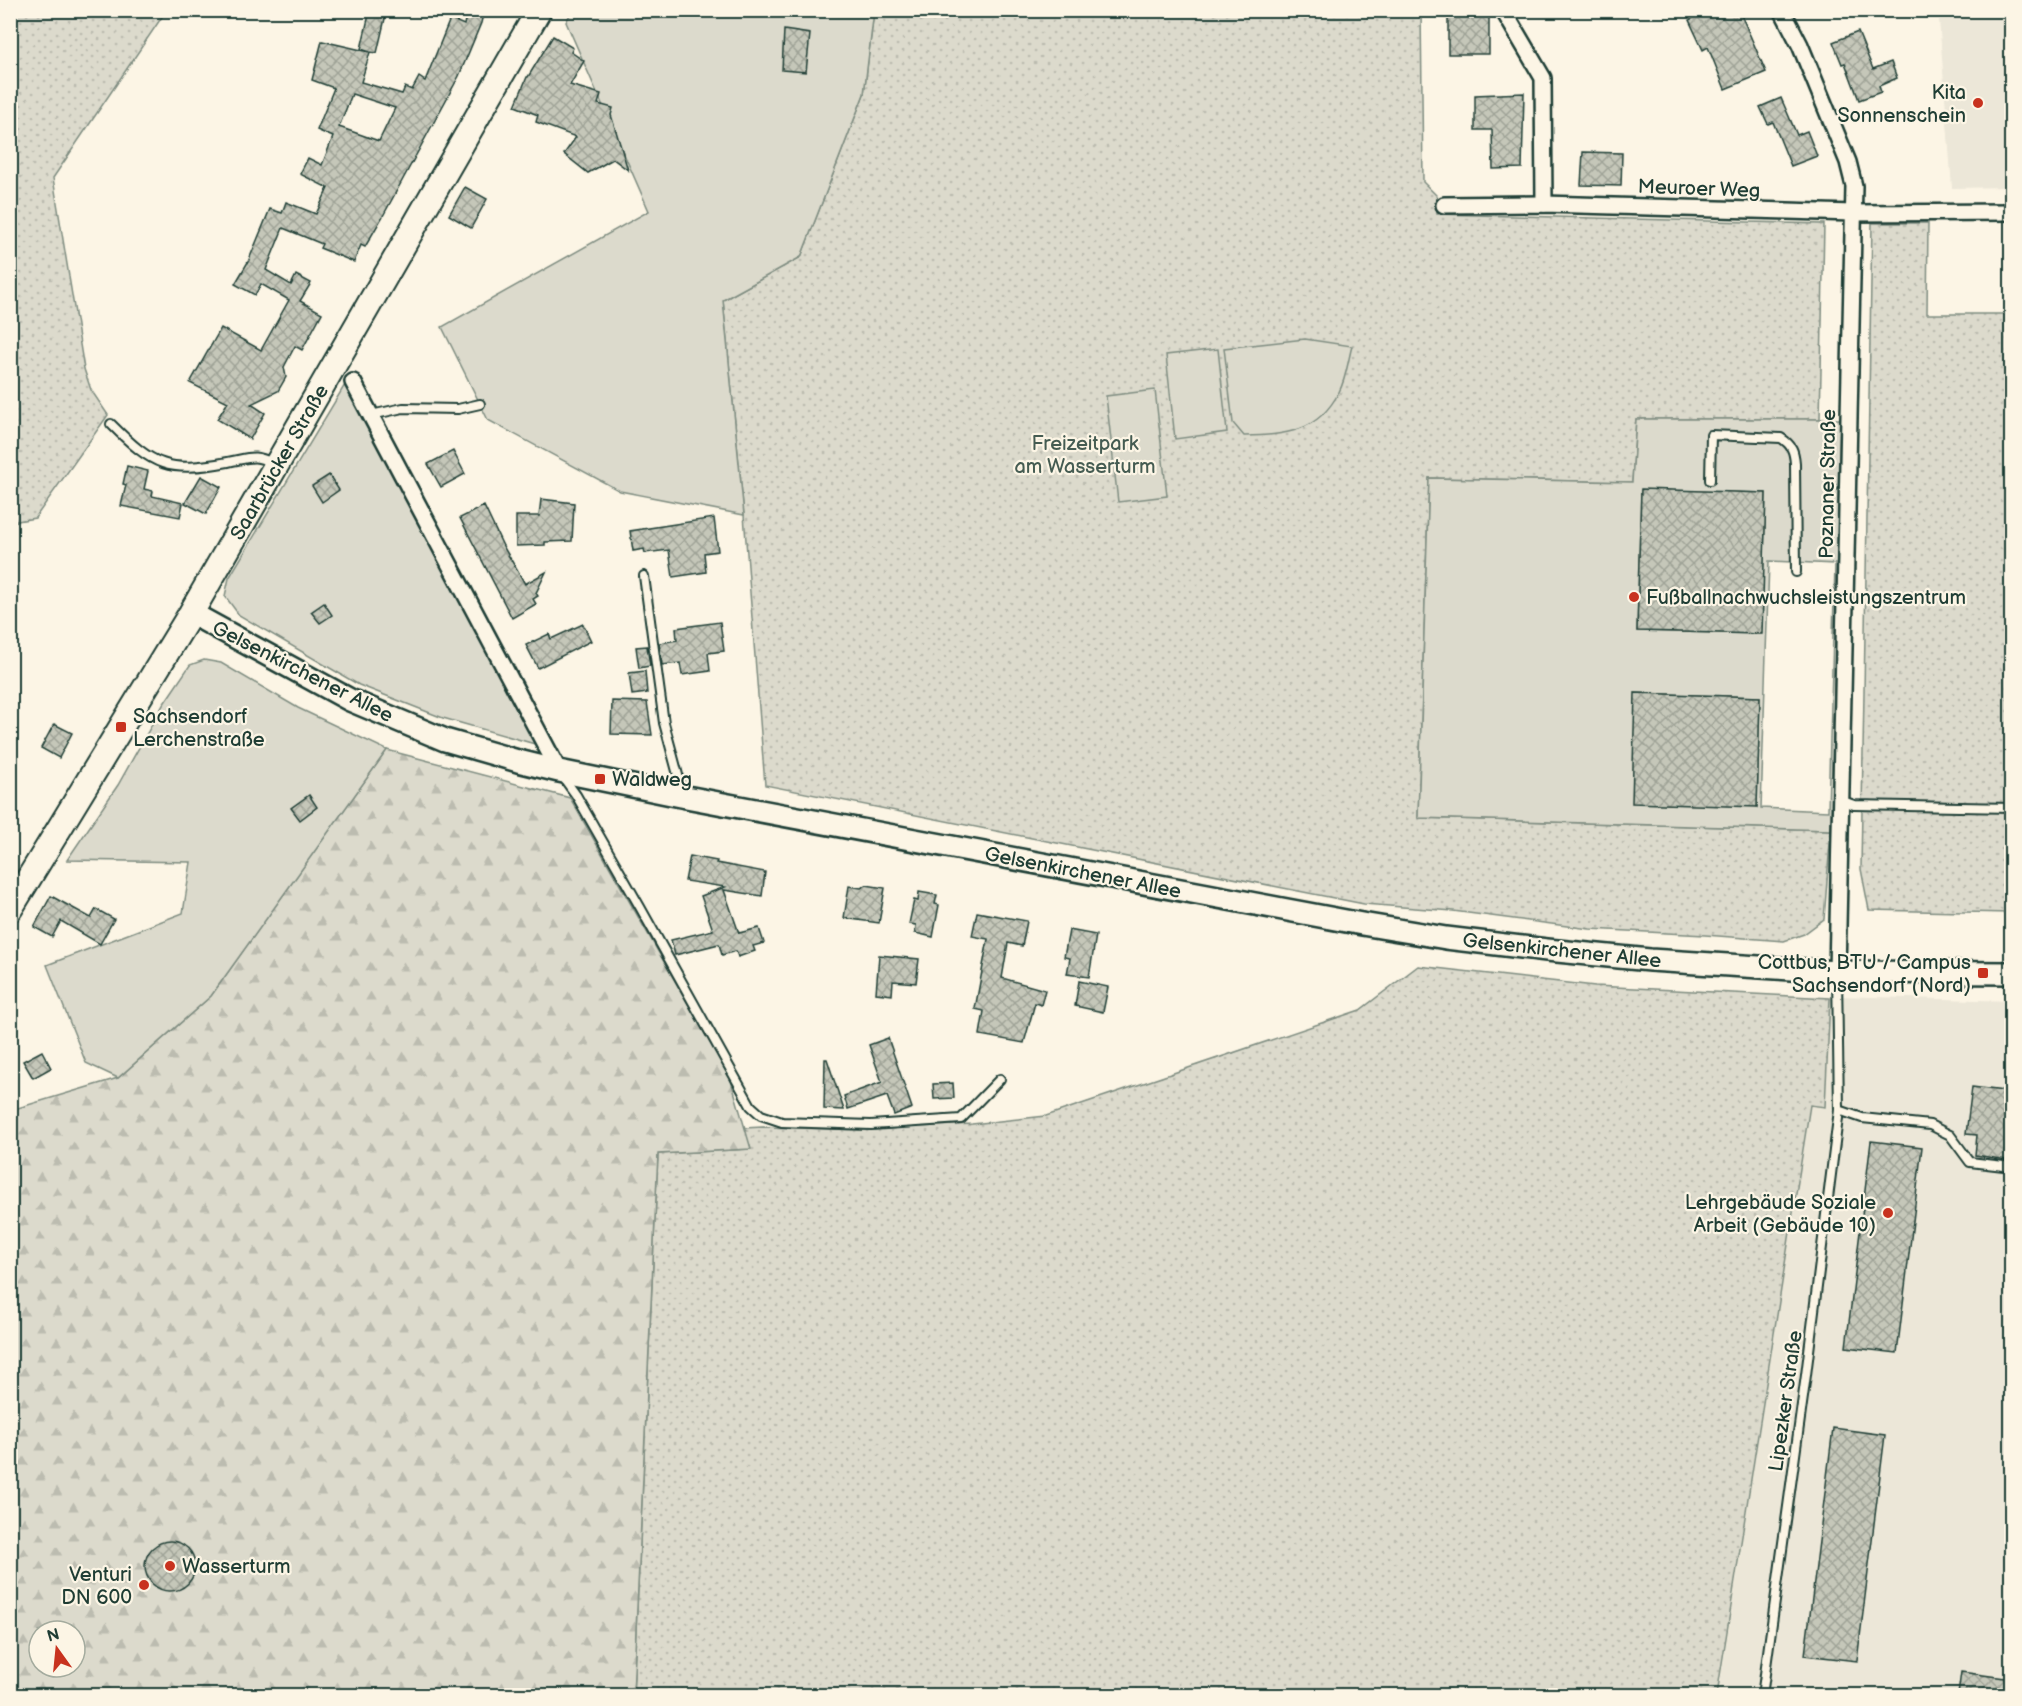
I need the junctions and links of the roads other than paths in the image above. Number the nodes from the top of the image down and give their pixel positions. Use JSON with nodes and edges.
{"nodes":[{"id":1,"x":539,"y":10,"type":"edge"},
{"id":2,"x":1782,"y":10,"type":"edge"},
{"id":3,"x":1506,"y":15,"type":"dead end"},
{"id":4,"x":1544,"y":204,"type":"junction"},
{"id":5,"x":1444,"y":205,"type":"dead end"},
{"id":6,"x":2012,"y":212,"type":"edge"},
{"id":7,"x":1853,"y":213,"type":"junction"},
{"id":8,"x":353,"y":382,"type":"dead end"},
{"id":9,"x":480,"y":404,"type":"dead end"},
{"id":10,"x":371,"y":416,"type":"junction"},
{"id":11,"x":111,"y":424,"type":"dead end"},
{"id":12,"x":278,"y":465,"type":"junction"},
{"id":13,"x":1710,"y":480,"type":"dead end"},
{"id":14,"x":1796,"y":572,"type":"dead end"},
{"id":15,"x":644,"y":576,"type":"dead end"},
{"id":16,"x":191,"y":613,"type":"junction"},
{"id":17,"x":559,"y":771,"type":"junction"},
{"id":18,"x":681,"y":796,"type":"junction"},
{"id":19,"x":1840,"y":800,"type":"junction"},
{"id":20,"x":2012,"y":808,"type":"edge"},
{"id":21,"x":10,"y":909,"type":"edge"},
{"id":22,"x":1837,"y":972,"type":"junction"},
{"id":23,"x":2012,"y":973,"type":"edge"},
{"id":24,"x":1000,"y":1079,"type":"dead end"},
{"id":25,"x":1839,"y":1110,"type":"junction"},
{"id":26,"x":2012,"y":1167,"type":"edge"},
{"id":27,"x":1762,"y":1695,"type":"edge"}],
"edges":[{"from":1,"to":12,"type":"main road","name":"Saarbrücker Straße"},
{"from":2,"to":7,"type":"street","name":"Poznaner Straße"},
{"from":3,"to":4,"type":"street"},
{"from":4,"to":5,"type":"street","name":"Meuroer Weg"},
{"from":4,"to":7,"type":"street","name":"Meuroer Weg"},
{"from":6,"to":7,"type":"street","name":"Meuroer Weg"},
{"from":7,"to":19,"type":"street","name":"Poznaner Straße"},
{"from":8,"to":10,"type":"street"},
{"from":9,"to":10,"type":"lane"},
{"from":10,"to":17,"type":"street"},
{"from":11,"to":12,"type":"lane"},
{"from":12,"to":16,"type":"main road","name":"Saarbrücker Straße"},
{"from":13,"to":14,"type":"lane"},
{"from":15,"to":18,"type":"lane"},
{"from":16,"to":17,"type":"main road","name":"Gelsenkirchener Allee"},
{"from":16,"to":21,"type":"main road","name":"Saarbrücker Straße"},
{"from":17,"to":18,"type":"main road","name":"Gelsenkirchener Allee"},
{"from":17,"to":24,"type":"lane"},
{"from":18,"to":22,"type":"main road","name":"Gelsenkirchener Allee"},
{"from":19,"to":20,"type":"lane"},
{"from":19,"to":22,"type":"street","name":"Poznaner Straße"},
{"from":22,"to":23,"type":"main road","name":"Gelsenkirchener Allee"},
{"from":22,"to":25,"type":"lane","name":"Lipezker Straße"},
{"from":25,"to":26,"type":"lane"},
{"from":25,"to":27,"type":"lane","name":"Lipezker Straße"}]}
